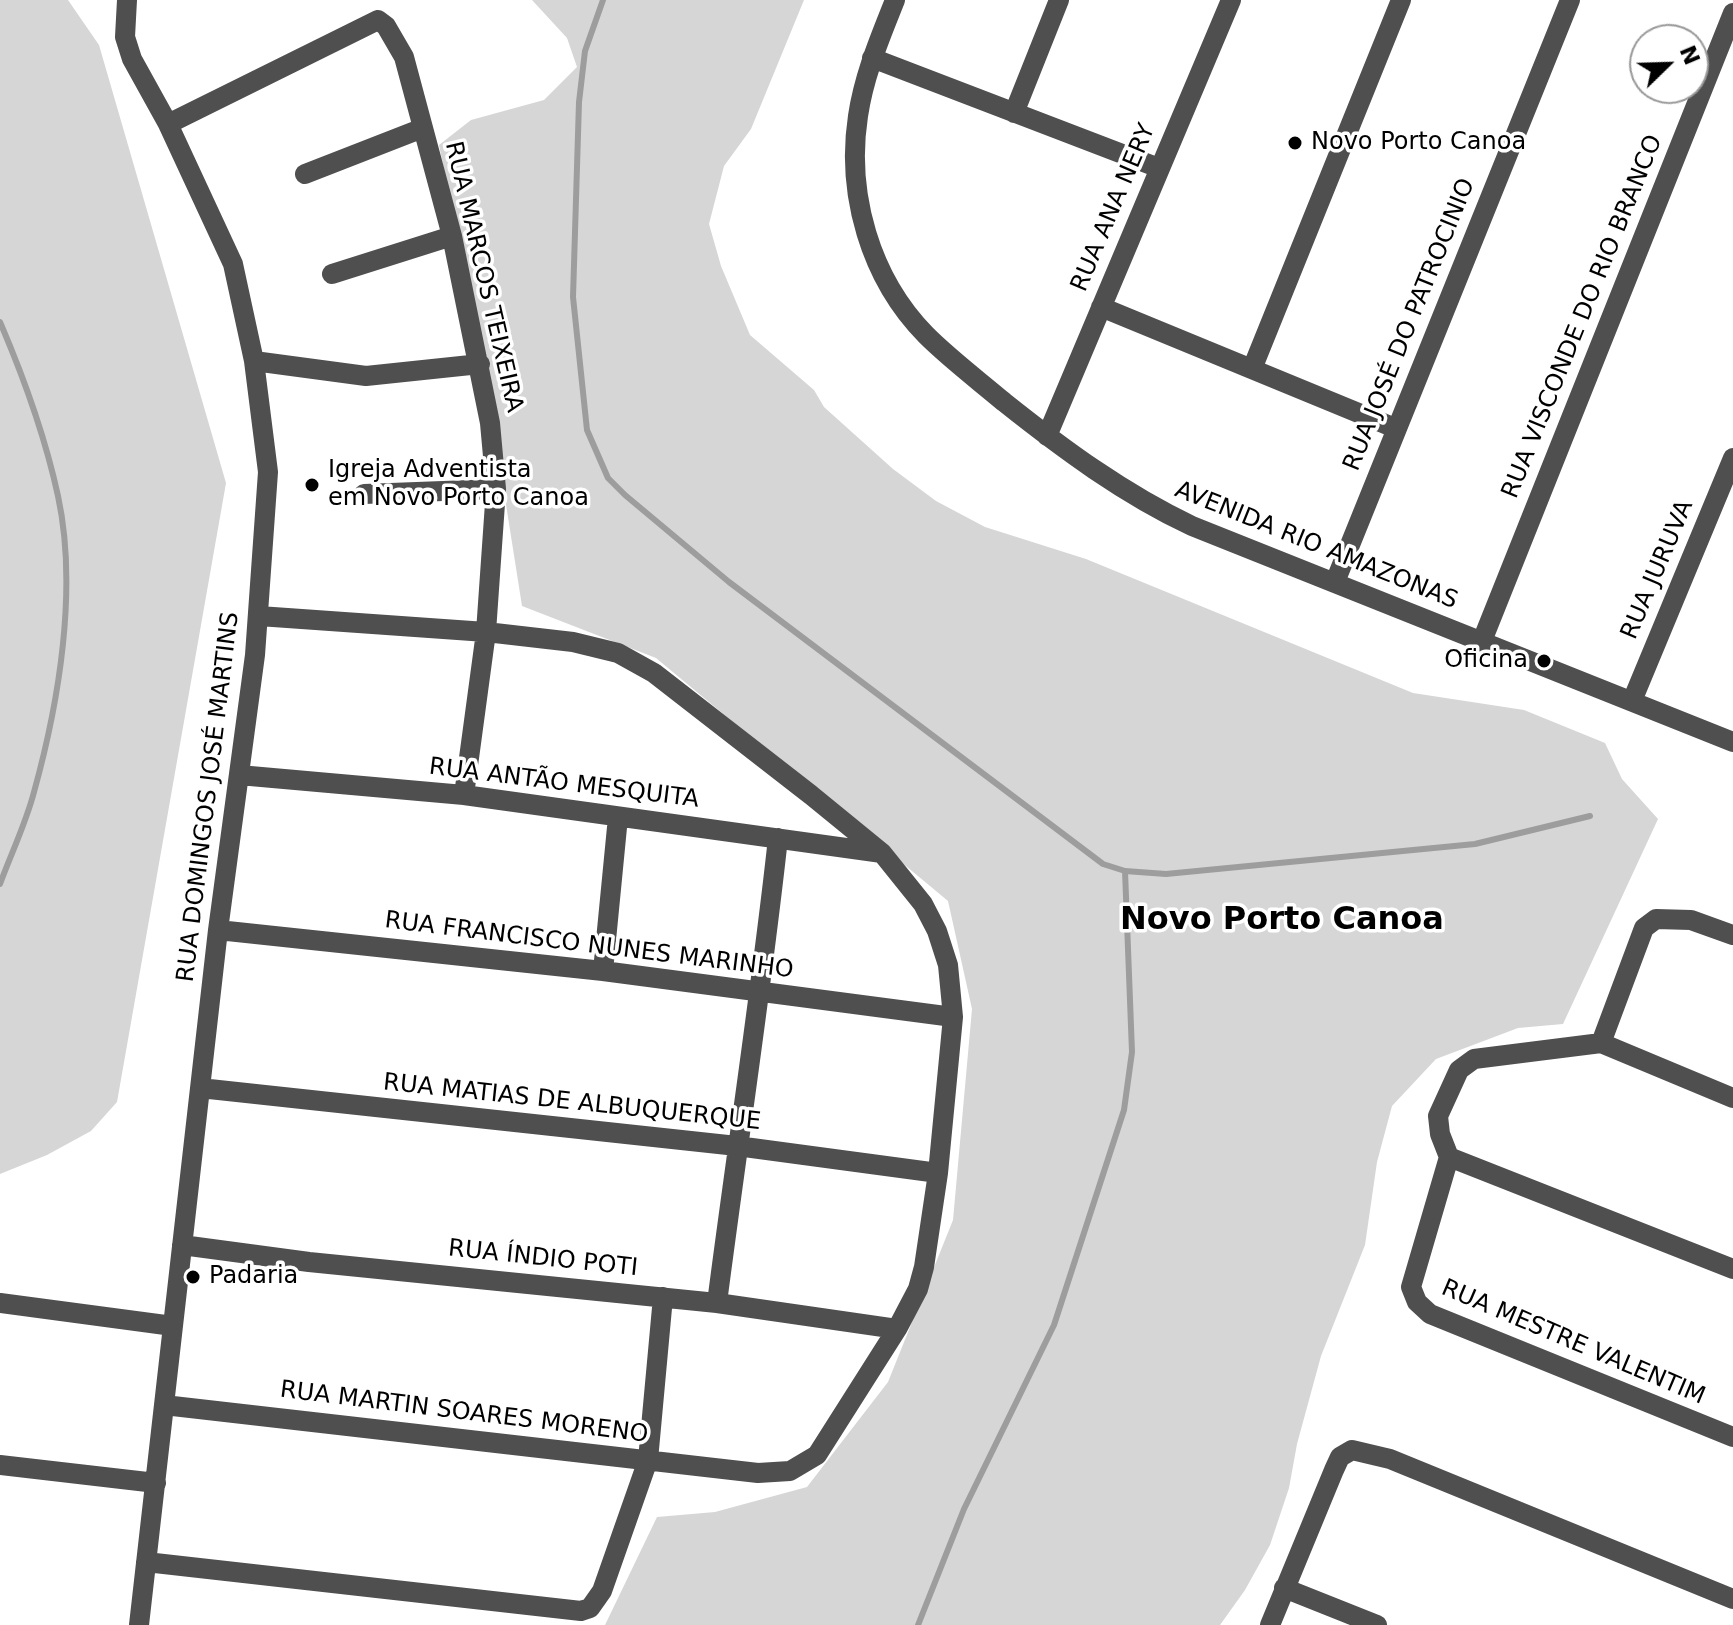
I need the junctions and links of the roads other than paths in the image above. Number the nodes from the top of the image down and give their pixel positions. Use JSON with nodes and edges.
{"nodes":[{"id":1,"x":127,"y":0,"type":"edge"},
{"id":2,"x":895,"y":0,"type":"edge"},
{"id":3,"x":1059,"y":0,"type":"edge"},
{"id":4,"x":1231,"y":0,"type":"edge"},
{"id":5,"x":1401,"y":0,"type":"edge"},
{"id":6,"x":1570,"y":0,"type":"edge"},
{"id":7,"x":379,"y":10,"type":"edge"},
{"id":8,"x":1733,"y":13,"type":"edge"},
{"id":9,"x":872,"y":58,"type":"junction"},
{"id":10,"x":1014,"y":113,"type":"junction"},
{"id":11,"x":168,"y":124,"type":"junction"},
{"id":12,"x":423,"y":128,"type":"junction"},
{"id":13,"x":1159,"y":168,"type":"junction"},
{"id":14,"x":305,"y":174,"type":"dead end"},
{"id":15,"x":452,"y":236,"type":"junction"},
{"id":16,"x":332,"y":274,"type":"dead end"},
{"id":17,"x":1101,"y":307,"type":"junction"},
{"id":18,"x":254,"y":361,"type":"junction"},
{"id":19,"x":480,"y":364,"type":"junction"},
{"id":20,"x":1252,"y":369,"type":"junction"},
{"id":21,"x":1395,"y":428,"type":"junction"},
{"id":22,"x":1047,"y":436,"type":"junction"},
{"id":23,"x":1733,"y":458,"type":"edge"},
{"id":24,"x":496,"y":489,"type":"junction"},
{"id":25,"x":364,"y":494,"type":"dead end"},
{"id":26,"x":1335,"y":582,"type":"junction"},
{"id":27,"x":259,"y":616,"type":"junction"},
{"id":28,"x":486,"y":632,"type":"junction"},
{"id":29,"x":1482,"y":641,"type":"junction"},
{"id":30,"x":1632,"y":701,"type":"junction"},
{"id":31,"x":1733,"y":742,"type":"edge"},
{"id":32,"x":239,"y":775,"type":"junction"},
{"id":33,"x":464,"y":795,"type":"junction"},
{"id":34,"x":618,"y":817,"type":"junction"},
{"id":35,"x":778,"y":838,"type":"junction"},
{"id":36,"x":882,"y":853,"type":"junction"},
{"id":37,"x":218,"y":930,"type":"junction"},
{"id":38,"x":1733,"y":935,"type":"edge"},
{"id":39,"x":603,"y":971,"type":"junction"},
{"id":40,"x":761,"y":993,"type":"junction"},
{"id":41,"x":953,"y":1017,"type":"junction"},
{"id":42,"x":1601,"y":1043,"type":"junction"},
{"id":43,"x":200,"y":1088,"type":"junction"},
{"id":44,"x":1733,"y":1098,"type":"edge"},
{"id":45,"x":737,"y":1146,"type":"junction"},
{"id":46,"x":1449,"y":1157,"type":"junction"},
{"id":47,"x":938,"y":1173,"type":"junction"},
{"id":48,"x":182,"y":1245,"type":"junction"},
{"id":49,"x":1733,"y":1269,"type":"edge"},
{"id":50,"x":663,"y":1297,"type":"junction"},
{"id":51,"x":0,"y":1303,"type":"edge"},
{"id":52,"x":717,"y":1303,"type":"junction"},
{"id":53,"x":173,"y":1326,"type":"junction"},
{"id":54,"x":897,"y":1329,"type":"junction"},
{"id":55,"x":164,"y":1405,"type":"junction"},
{"id":56,"x":1733,"y":1437,"type":"edge"},
{"id":57,"x":648,"y":1460,"type":"junction"},
{"id":58,"x":0,"y":1465,"type":"edge"},
{"id":59,"x":156,"y":1483,"type":"junction"},
{"id":60,"x":146,"y":1562,"type":"junction"},
{"id":61,"x":1284,"y":1588,"type":"junction"},
{"id":62,"x":1733,"y":1599,"type":"edge"},
{"id":63,"x":539,"y":1616,"type":"edge"},
{"id":64,"x":139,"y":1625,"type":"edge"},
{"id":65,"x":1270,"y":1625,"type":"edge"},
{"id":66,"x":1377,"y":1625,"type":"edge"}],
"edges":[{"from":1,"to":11,"type":"street","name":"RUA DOMINGOS JOSÉ MARTINS"},
{"from":2,"to":9,"type":"street","name":"AVENIDA RIO AMAZONAS"},
{"from":3,"to":10,"type":"street"},
{"from":4,"to":13,"type":"street","name":"RUA ANA NERY"},
{"from":5,"to":20,"type":"street"},
{"from":6,"to":21,"type":"street","name":"RUA JOSÉ DO PATROCINIO"},
{"from":7,"to":11,"type":"street"},
{"from":7,"to":12,"type":"street","name":"RUA MARCOS TEIXEIRA"},
{"from":8,"to":29,"type":"street","name":"RUA VISCONDE DO RIO BRANCO"},
{"from":9,"to":10,"type":"street"},
{"from":9,"to":22,"type":"street","name":"AVENIDA RIO AMAZONAS"},
{"from":10,"to":13,"type":"street"},
{"from":11,"to":18,"type":"street","name":"RUA DOMINGOS JOSÉ MARTINS"},
{"from":12,"to":14,"type":"street"},
{"from":12,"to":15,"type":"street","name":"RUA MARCOS TEIXEIRA"},
{"from":13,"to":17,"type":"street","name":"RUA ANA NERY"},
{"from":15,"to":16,"type":"street"},
{"from":15,"to":19,"type":"street","name":"RUA MARCOS TEIXEIRA"},
{"from":17,"to":20,"type":"street"},
{"from":17,"to":22,"type":"street","name":"RUA ANA NERY"},
{"from":18,"to":19,"type":"street"},
{"from":18,"to":27,"type":"street","name":"RUA DOMINGOS JOSÉ MARTINS"},
{"from":19,"to":24,"type":"street","name":"RUA MARCOS TEIXEIRA"},
{"from":20,"to":21,"type":"street"},
{"from":21,"to":26,"type":"street","name":"RUA JOSÉ DO PATROCINIO"},
{"from":22,"to":26,"type":"street","name":"AVENIDA RIO AMAZONAS"},
{"from":23,"to":30,"type":"street","name":"RUA JURUVA"},
{"from":24,"to":25,"type":"street"},
{"from":24,"to":28,"type":"street","name":"RUA MARCOS TEIXEIRA"},
{"from":26,"to":29,"type":"street","name":"AVENIDA RIO AMAZONAS"},
{"from":27,"to":28,"type":"street","name":"RUA MARTIN SOARES MORENO"},
{"from":27,"to":32,"type":"street","name":"RUA DOMINGOS JOSÉ MARTINS"},
{"from":28,"to":33,"type":"street","name":"RUA MARCOS TEIXEIRA"},
{"from":28,"to":36,"type":"street","name":"RUA MARTIN SOARES MORENO"},
{"from":29,"to":30,"type":"street","name":"AVENIDA RIO AMAZONAS"},
{"from":30,"to":31,"type":"street","name":"AVENIDA RIO AMAZONAS"},
{"from":32,"to":33,"type":"street","name":"RUA ANTÃO MESQUITA"},
{"from":32,"to":37,"type":"street","name":"RUA DOMINGOS JOSÉ MARTINS"},
{"from":33,"to":34,"type":"street","name":"RUA ANTÃO MESQUITA"},
{"from":34,"to":35,"type":"street","name":"RUA ANTÃO MESQUITA"},
{"from":34,"to":39,"type":"street"},
{"from":35,"to":36,"type":"street","name":"RUA ANTÃO MESQUITA"},
{"from":35,"to":40,"type":"street"},
{"from":36,"to":41,"type":"street","name":"RUA MARTIN SOARES MORENO"},
{"from":37,"to":39,"type":"street","name":"RUA FRANCISCO NUNES MARINHO"},
{"from":37,"to":43,"type":"street","name":"RUA DOMINGOS JOSÉ MARTINS"},
{"from":38,"to":42,"type":"street"},
{"from":39,"to":40,"type":"street","name":"RUA FRANCISCO NUNES MARINHO"},
{"from":40,"to":41,"type":"street","name":"RUA FRANCISCO NUNES MARINHO"},
{"from":40,"to":45,"type":"street"},
{"from":41,"to":47,"type":"street","name":"RUA MARTIN SOARES MORENO"},
{"from":42,"to":44,"type":"street"},
{"from":42,"to":46,"type":"street"},
{"from":43,"to":45,"type":"street","name":"RUA MATIAS DE ALBUQUERQUE"},
{"from":43,"to":48,"type":"street","name":"RUA DOMINGOS JOSÉ MARTINS"},
{"from":45,"to":47,"type":"street","name":"RUA MATIAS DE ALBUQUERQUE"},
{"from":45,"to":52,"type":"street"},
{"from":46,"to":49,"type":"street"},
{"from":46,"to":56,"type":"street","name":"RUA MESTRE VALENTIM"},
{"from":47,"to":54,"type":"street","name":"RUA MARTIN SOARES MORENO"},
{"from":48,"to":50,"type":"street","name":"RUA ÍNDIO POTI"},
{"from":48,"to":53,"type":"street","name":"RUA DOMINGOS JOSÉ MARTINS"},
{"from":50,"to":52,"type":"street","name":"RUA ÍNDIO POTI"},
{"from":50,"to":57,"type":"street"},
{"from":51,"to":53,"type":"street"},
{"from":52,"to":54,"type":"street","name":"RUA ÍNDIO POTI"},
{"from":53,"to":55,"type":"street","name":"RUA DOMINGOS JOSÉ MARTINS"},
{"from":54,"to":57,"type":"street","name":"RUA MARTIN SOARES MORENO"},
{"from":55,"to":57,"type":"street","name":"RUA MARTIN SOARES MORENO"},
{"from":55,"to":59,"type":"street","name":"RUA DOMINGOS JOSÉ MARTINS"},
{"from":57,"to":63,"type":"street"},
{"from":58,"to":59,"type":"street"},
{"from":59,"to":60,"type":"street","name":"RUA DOMINGOS JOSÉ MARTINS"},
{"from":60,"to":63,"type":"street"},
{"from":60,"to":64,"type":"street","name":"RUA DOMINGOS JOSÉ MARTINS"},
{"from":61,"to":62,"type":"street"},
{"from":61,"to":65,"type":"street"},
{"from":61,"to":66,"type":"street"}]}
